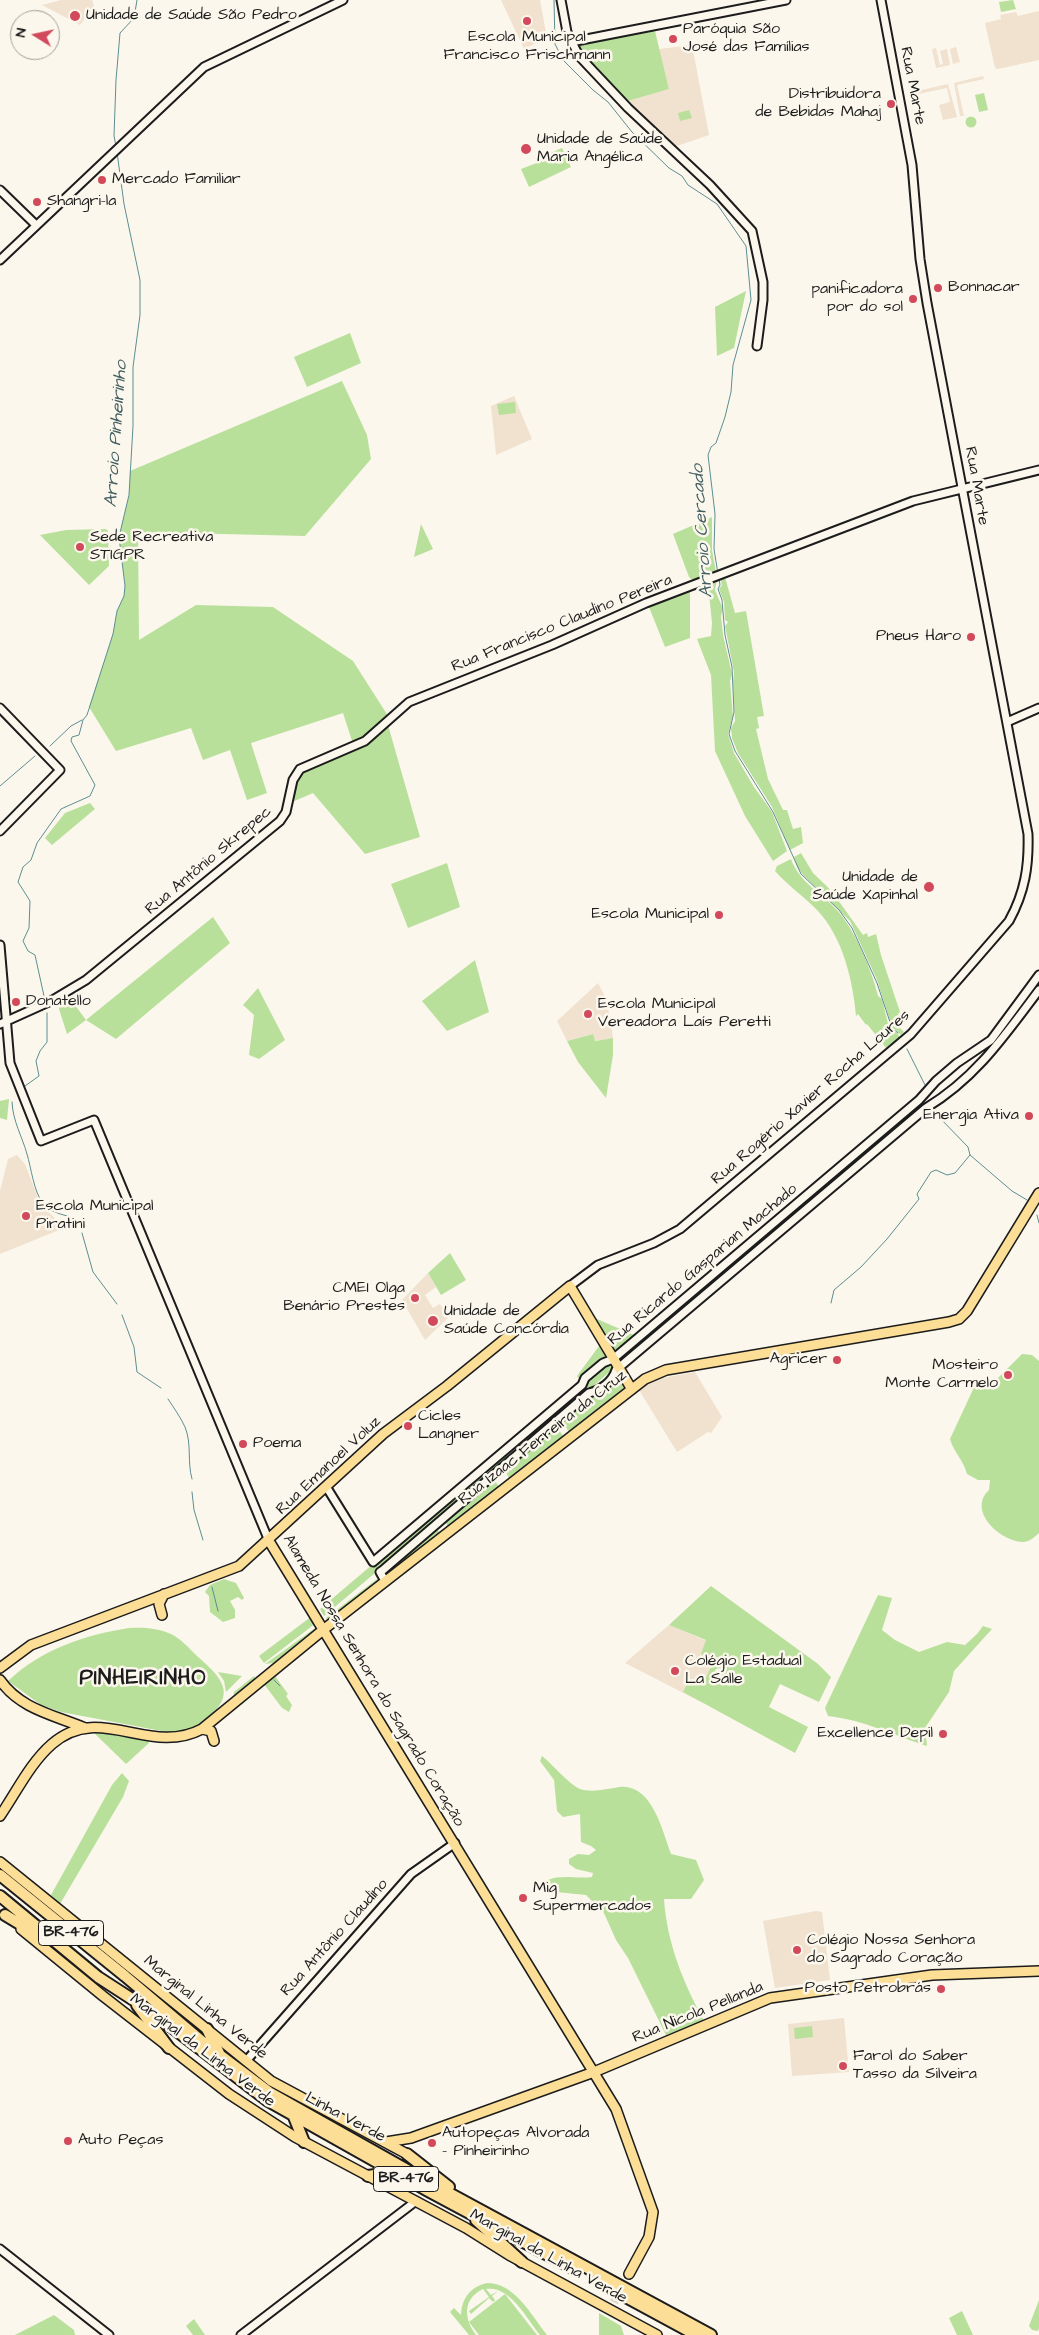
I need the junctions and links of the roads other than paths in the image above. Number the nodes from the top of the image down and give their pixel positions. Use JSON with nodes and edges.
{"nodes":[{"id":1,"x":343,"y":0,"type":"edge"},
{"id":2,"x":562,"y":0,"type":"edge"},
{"id":3,"x":786,"y":0,"type":"edge"},
{"id":4,"x":881,"y":0,"type":"edge"},
{"id":5,"x":571,"y":42,"type":"junction"},
{"id":6,"x":0,"y":190,"type":"edge"},
{"id":7,"x":36,"y":225,"type":"junction"},
{"id":8,"x":0,"y":260,"type":"edge"},
{"id":9,"x":758,"y":346,"type":"dead end"},
{"id":10,"x":1039,"y":470,"type":"edge"},
{"id":11,"x":962,"y":489,"type":"junction"},
{"id":12,"x":409,"y":702,"type":"joint"},
{"id":13,"x":0,"y":708,"type":"edge"},
{"id":14,"x":1039,"y":708,"type":"edge"},
{"id":15,"x":1007,"y":722,"type":"junction"},
{"id":16,"x":0,"y":831,"type":"edge"},
{"id":17,"x":0,"y":945,"type":"edge"},
{"id":18,"x":974,"y":962,"type":"joint"},
{"id":19,"x":1039,"y":975,"type":"edge"},
{"id":20,"x":1039,"y":990,"type":"edge"},
{"id":21,"x":3,"y":1023,"type":"edge"},
{"id":22,"x":1039,"y":1194,"type":"edge"},
{"id":23,"x":654,"y":1243,"type":"joint"},
{"id":24,"x":570,"y":1286,"type":"junction"},
{"id":25,"x":628,"y":1347,"type":"junction"},
{"id":26,"x":633,"y":1356,"type":"junction"},
{"id":27,"x":613,"y":1359,"type":"junction"},
{"id":28,"x":618,"y":1368,"type":"junction"},
{"id":29,"x":631,"y":1388,"type":"junction"},
{"id":30,"x":507,"y":1448,"type":"junction"},
{"id":31,"x":513,"y":1458,"type":"junction"},
{"id":32,"x":463,"y":1485,"type":"junction"},
{"id":33,"x":326,"y":1488,"type":"junction"},
{"id":34,"x":468,"y":1497,"type":"junction"},
{"id":35,"x":269,"y":1541,"type":"junction"},
{"id":36,"x":385,"y":1581,"type":"junction"},
{"id":37,"x":164,"y":1594,"type":"junction"},
{"id":38,"x":162,"y":1615,"type":"dead end"},
{"id":39,"x":323,"y":1630,"type":"junction"},
{"id":40,"x":0,"y":1668,"type":"edge"},
{"id":41,"x":0,"y":1680,"type":"edge"},
{"id":42,"x":65,"y":1720,"type":"junction"},
{"id":43,"x":85,"y":1728,"type":"junction"},
{"id":44,"x":202,"y":1729,"type":"junction"},
{"id":45,"x":60,"y":1738,"type":"junction"},
{"id":46,"x":214,"y":1741,"type":"dead end"},
{"id":47,"x":0,"y":1816,"type":"edge"},
{"id":48,"x":455,"y":1843,"type":"junction"},
{"id":49,"x":0,"y":1862,"type":"edge"},
{"id":50,"x":0,"y":1868,"type":"edge"},
{"id":51,"x":0,"y":1875,"type":"edge"},
{"id":52,"x":0,"y":1896,"type":"edge"},
{"id":53,"x":3,"y":1913,"type":"edge"},
{"id":54,"x":51,"y":1918,"type":"junction"},
{"id":55,"x":81,"y":1962,"type":"junction"},
{"id":56,"x":1039,"y":1971,"type":"edge"},
{"id":57,"x":132,"y":1999,"type":"junction"},
{"id":58,"x":207,"y":2029,"type":"junction"},
{"id":59,"x":170,"y":2048,"type":"junction"},
{"id":60,"x":221,"y":2056,"type":"junction"},
{"id":61,"x":246,"y":2060,"type":"junction"},
{"id":62,"x":594,"y":2072,"type":"junction"},
{"id":63,"x":294,"y":2117,"type":"junction"},
{"id":64,"x":411,"y":2138,"type":"junction"},
{"id":65,"x":304,"y":2142,"type":"junction"},
{"id":66,"x":386,"y":2142,"type":"junction"},
{"id":67,"x":407,"y":2154,"type":"junction"},
{"id":68,"x":368,"y":2176,"type":"junction"},
{"id":69,"x":419,"y":2186,"type":"junction"},
{"id":70,"x":416,"y":2201,"type":"junction"},
{"id":71,"x":464,"y":2205,"type":"junction"},
{"id":72,"x":0,"y":2249,"type":"edge"},
{"id":73,"x":522,"y":2262,"type":"junction"},
{"id":74,"x":629,"y":2274,"type":"tunnel mouth"},
{"id":75,"x":109,"y":2335,"type":"edge"},
{"id":76,"x":241,"y":2335,"type":"edge"},
{"id":77,"x":657,"y":2335,"type":"edge"},
{"id":78,"x":696,"y":2335,"type":"edge"},
{"id":79,"x":711,"y":2335,"type":"edge"}],
"edges":[{"from":1,"to":7,"type":"street"},
{"from":2,"to":5,"type":"street"},
{"from":3,"to":5,"type":"street"},
{"from":4,"to":11,"type":"street","name":"Rua Marte"},
{"from":5,"to":9,"type":"street"},
{"from":6,"to":7,"type":"street"},
{"from":7,"to":8,"type":"street"},
{"from":10,"to":11,"type":"street","name":"Rua Francisco Claudino Pereira"},
{"from":11,"to":12,"type":"street","name":"Rua Francisco Claudino Pereira"},
{"from":11,"to":15,"type":"street","name":"Rua Marte"},
{"from":12,"to":21,"type":"street","name":"Rua Antônio Skrepec"},
{"from":13,"to":16,"type":"street"},
{"from":14,"to":15,"type":"street"},
{"from":15,"to":18,"type":"street","name":"Rua Marte"},
{"from":17,"to":21,"type":"street"},
{"from":18,"to":23,"type":"street","name":"Rua Rogério Xavier Rocha Loures"},
{"from":19,"to":25,"type":"street","name":"Rua Ricardo Gasparian Machado"},
{"from":20,"to":26,"type":"street","name":"Rua Ricardo Gasparian Machado"},
{"from":21,"to":35,"type":"street","name":"Alameda Nossa Senhora do Sagrado Coração"},
{"from":22,"to":29,"type":"main road","name":"Rua Izaac Ferreira da Cruz"},
{"from":23,"to":24,"type":"street","name":"Rua Emanoel Voluz"},
{"from":24,"to":27,"type":"main road"},
{"from":24,"to":33,"type":"main road","name":"Rua Emanoel Voluz"},
{"from":25,"to":26,"type":"street"},
{"from":25,"to":27,"type":"street","name":"Rua Ricardo Gasparian Machado"},
{"from":26,"to":28,"type":"street","name":"Rua Ricardo Gasparian Machado"},
{"from":27,"to":28,"type":"main road"},
{"from":27,"to":30,"type":"street","name":"Rua Ricardo Gasparian Machado"},
{"from":28,"to":29,"type":"main road"},
{"from":28,"to":31,"type":"street","name":"Rua Ricardo Gasparian Machado"},
{"from":29,"to":36,"type":"main road","name":"Rua Izaac Ferreira da Cruz"},
{"from":30,"to":31,"type":"street"},
{"from":30,"to":32,"type":"street","name":"Rua Ricardo Gasparian Machado"},
{"from":31,"to":34,"type":"street","name":"Rua Ricardo Gasparian Machado"},
{"from":32,"to":33,"type":"street","name":"Rua Ricardo Gasparian Machado"},
{"from":32,"to":34,"type":"street"},
{"from":33,"to":35,"type":"main road","name":"Rua Emanoel Voluz"},
{"from":34,"to":36,"type":"street","name":"Rua Ricardo Gasparian Machado"},
{"from":35,"to":37,"type":"main road","name":"Rua Emanoel Voluz"},
{"from":35,"to":39,"type":"main road","name":"Alameda Nossa Senhora do Sagrado Coração"},
{"from":36,"to":39,"type":"main road","name":"Rua Izaac Ferreira da Cruz"},
{"from":37,"to":38,"type":"main road"},
{"from":37,"to":40,"type":"main road","name":"Rua Emanoel Voluz"},
{"from":39,"to":44,"type":"main road","name":"Rua Izaac Ferreira da Cruz"},
{"from":39,"to":48,"type":"main road","name":"Alameda Nossa Senhora do Sagrado Coração"},
{"from":41,"to":42,"type":"main road"},
{"from":42,"to":43,"type":"main road"},
{"from":42,"to":45,"type":"main road"},
{"from":43,"to":44,"type":"main road","name":"Rua Izaac Ferreira da Cruz"},
{"from":43,"to":45,"type":"main road"},
{"from":44,"to":46,"type":"main road"},
{"from":45,"to":47,"type":"main road"},
{"from":48,"to":61,"type":"street","name":"Rua Antônio Claudino"},
{"from":48,"to":62,"type":"main road","name":"Alameda Nossa Senhora do Sagrado Coração"},
{"from":49,"to":58,"type":"main road","name":"Marginal Linha Verde"},
{"from":50,"to":54,"type":"highway"},
{"from":51,"to":54,"type":"highway","name":"Linha Verde","number":"BR-476"},
{"from":52,"to":55,"type":"highway","name":"Linha Verde","number":"BR-476"},
{"from":53,"to":55,"type":"highway"},
{"from":53,"to":59,"type":"main road","name":"Marginal da Linha Verde"},
{"from":54,"to":60,"type":"highway","name":"Linha Verde","number":"BR-476"},
{"from":55,"to":57,"type":"highway","name":"Linha Verde","number":"BR-476"},
{"from":56,"to":62,"type":"main road","name":"Rua Nicola Pellanda"},
{"from":57,"to":59,"type":"highway"},
{"from":57,"to":63,"type":"highway","name":"Linha Verde","number":"BR-476"},
{"from":58,"to":60,"type":"highway"},
{"from":58,"to":61,"type":"main road","name":"Marginal Linha Verde"},
{"from":59,"to":65,"type":"main road","name":"Marginal da Linha Verde"},
{"from":60,"to":71,"type":"highway","name":"Linha Verde","number":"BR-476"},
{"from":61,"to":66,"type":"main road","name":"Marginal Linha Verde"},
{"from":62,"to":64,"type":"main road","name":"Rua Nicola Pellanda"},
{"from":62,"to":74,"type":"main road","name":"Alameda Nossa Senhora do Sagrado Coração"},
{"from":63,"to":65,"type":"highway"},
{"from":63,"to":69,"type":"highway","name":"Linha Verde","number":"BR-476"},
{"from":64,"to":66,"type":"main road","name":"Rua Nicola Pellanda"},
{"from":64,"to":67,"type":"main road"},
{"from":65,"to":68,"type":"main road","name":"Marginal da Linha Verde"},
{"from":66,"to":67,"type":"main road","name":"Marginal Linha Verde"},
{"from":67,"to":71,"type":"highway"},
{"from":68,"to":69,"type":"highway"},
{"from":68,"to":70,"type":"main road","name":"Marginal da Linha Verde"},
{"from":69,"to":71,"type":"highway","name":"Linha Verde","number":"BR-476"},
{"from":70,"to":73,"type":"main road","name":"Marginal da Linha Verde"},
{"from":70,"to":76,"type":"street"},
{"from":71,"to":73,"type":"highway"},
{"from":71,"to":78,"type":"highway","name":"Linha Verde","number":"BR-476"},
{"from":71,"to":79,"type":"highway","name":"Linha Verde","number":"BR-476"},
{"from":72,"to":75,"type":"street"},
{"from":73,"to":77,"type":"main road","name":"Marginal da Linha Verde"}]}
